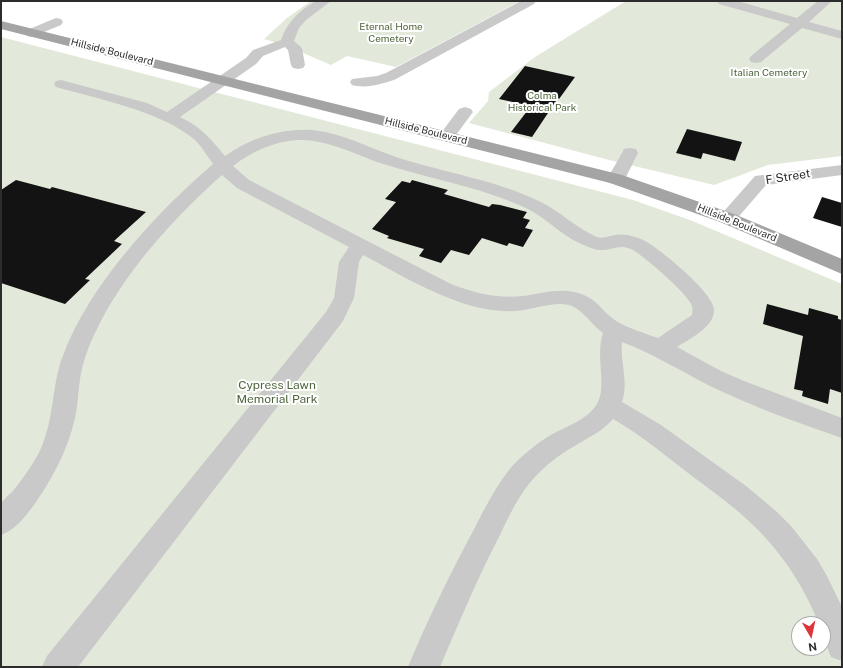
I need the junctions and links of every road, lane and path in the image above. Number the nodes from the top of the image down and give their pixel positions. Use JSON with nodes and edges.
{"nodes":[{"id":1,"x":325,"y":1,"type":"edge"},
{"id":2,"x":530,"y":1,"type":"edge"},
{"id":3,"x":723,"y":1,"type":"edge"},
{"id":4,"x":826,"y":1,"type":"edge"},
{"id":5,"x":56,"y":22,"type":"dead end"},
{"id":6,"x":799,"y":23,"type":"junction"},
{"id":7,"x":1,"y":25,"type":"edge"},
{"id":8,"x":32,"y":33,"type":"junction"},
{"id":9,"x":842,"y":35,"type":"edge"},
{"id":10,"x":287,"y":42,"type":"junction"},
{"id":11,"x":756,"y":59,"type":"dead end"},
{"id":12,"x":298,"y":65,"type":"dead end"},
{"id":13,"x":223,"y":80,"type":"junction"},
{"id":14,"x":357,"y":82,"type":"dead end"},
{"id":15,"x":61,"y":84,"type":"dead end"},
{"id":16,"x":465,"y":112,"type":"dead end"},
{"id":17,"x":168,"y":118,"type":"junction"},
{"id":18,"x":447,"y":136,"type":"junction"},
{"id":19,"x":630,"y":153,"type":"dead end"},
{"id":20,"x":222,"y":165,"type":"junction"},
{"id":21,"x":842,"y":170,"type":"edge"},
{"id":22,"x":616,"y":179,"type":"junction"},
{"id":23,"x":727,"y":218,"type":"junction"},
{"id":24,"x":359,"y":246,"type":"junction"},
{"id":25,"x":842,"y":267,"type":"edge"},
{"id":26,"x":615,"y":330,"type":"junction"},
{"id":27,"x":659,"y":348,"type":"junction"},
{"id":28,"x":608,"y":406,"type":"junction"},
{"id":29,"x":842,"y":428,"type":"edge"},
{"id":30,"x":1,"y":523,"type":"edge"},
{"id":31,"x":842,"y":646,"type":"edge"},
{"id":32,"x":58,"y":667,"type":"edge"},
{"id":33,"x":424,"y":667,"type":"edge"}],
"edges":[{"from":1,"to":10,"type":"street"},
{"from":2,"to":14,"type":"street"},
{"from":3,"to":6,"type":"street"},
{"from":4,"to":6,"type":"street"},
{"from":5,"to":8,"type":"street"},
{"from":6,"to":9,"type":"street"},
{"from":6,"to":11,"type":"street"},
{"from":7,"to":8,"type":"main road","name":"Hillside Boulevard"},
{"from":8,"to":13,"type":"main road","name":"Hillside Boulevard"},
{"from":10,"to":12,"type":"street"},
{"from":10,"to":13,"type":"street"},
{"from":13,"to":17,"type":"street"},
{"from":13,"to":18,"type":"main road","name":"Hillside Boulevard"},
{"from":15,"to":17,"type":"street"},
{"from":16,"to":18,"type":"street"},
{"from":17,"to":20,"type":"street"},
{"from":18,"to":22,"type":"main road","name":"Hillside Boulevard"},
{"from":19,"to":22,"type":"street"},
{"from":20,"to":24,"type":"street"},
{"from":20,"to":27,"type":"street"},
{"from":20,"to":30,"type":"street"},
{"from":21,"to":23,"type":"street","name":"F Street"},
{"from":22,"to":23,"type":"main road","name":"Hillside Boulevard"},
{"from":23,"to":25,"type":"main road","name":"Hillside Boulevard"},
{"from":24,"to":26,"type":"street"},
{"from":24,"to":32,"type":"street"},
{"from":26,"to":27,"type":"street"},
{"from":26,"to":28,"type":"street"},
{"from":27,"to":29,"type":"street"},
{"from":28,"to":31,"type":"street"},
{"from":28,"to":33,"type":"street"}]}
